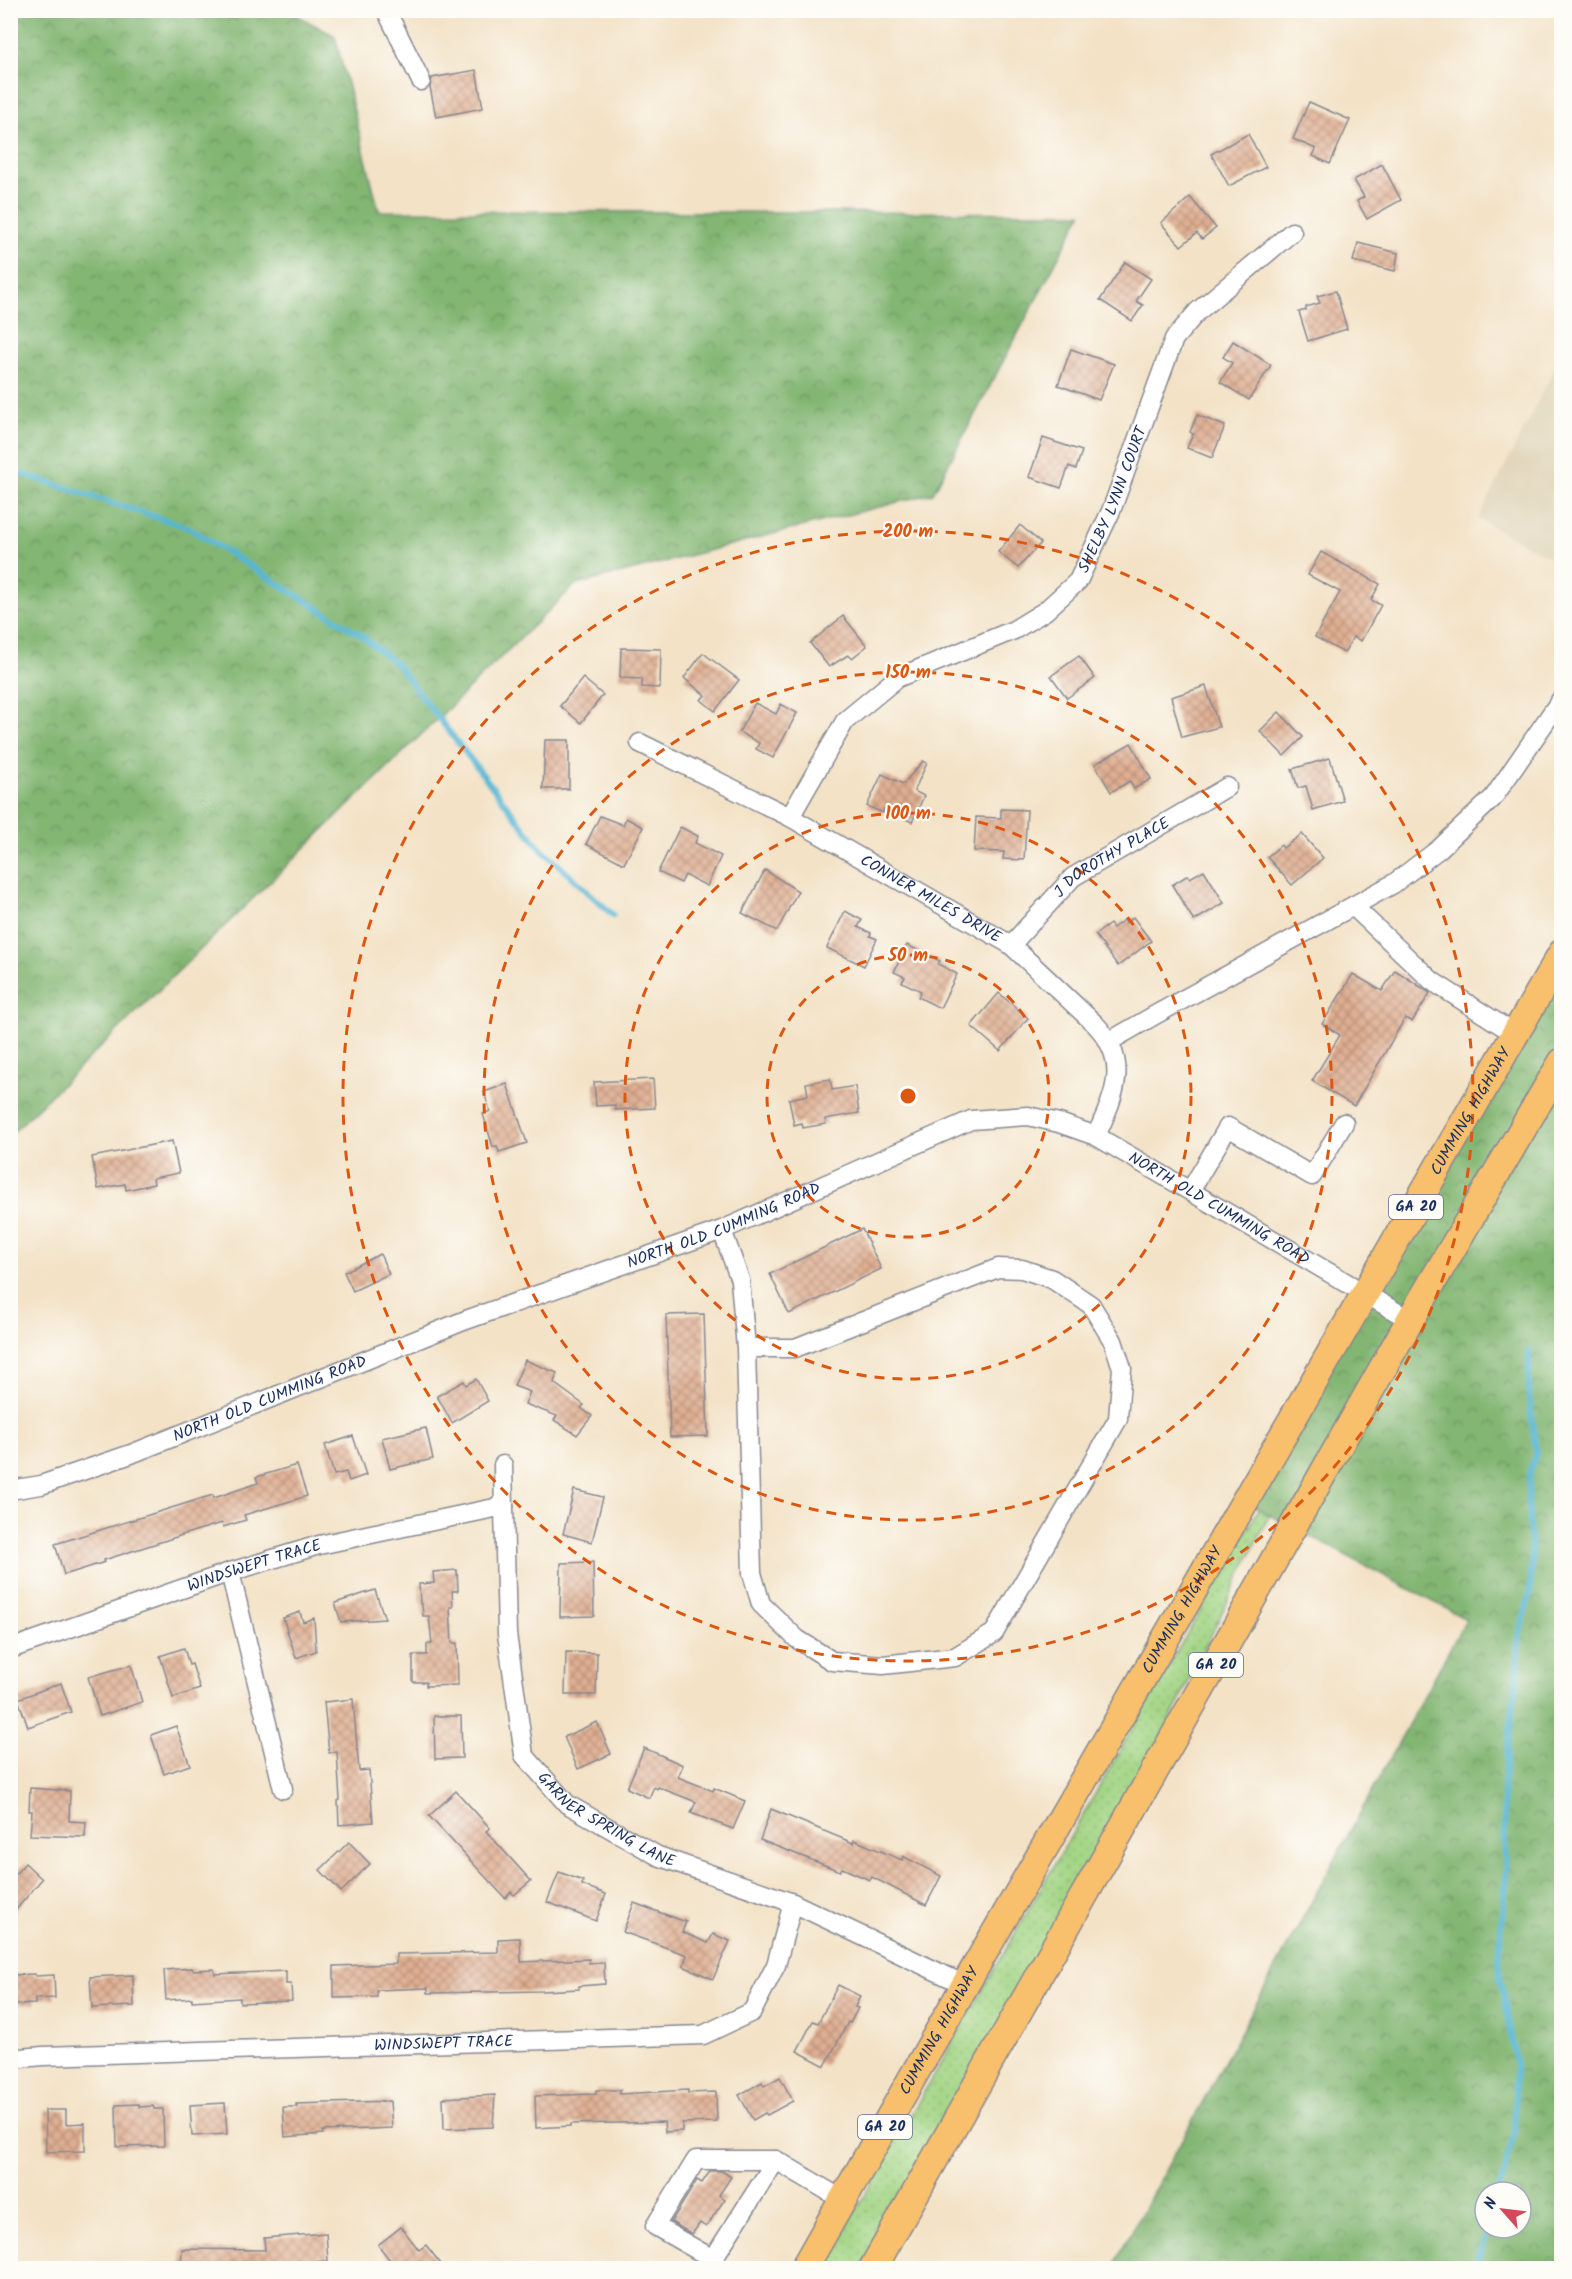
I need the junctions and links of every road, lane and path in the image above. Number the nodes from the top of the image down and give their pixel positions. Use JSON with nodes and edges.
{"nodes":[{"id":1,"x":386,"y":10,"type":"edge"},
{"id":2,"x":421,"y":81,"type":"dead end"},
{"id":3,"x":1292,"y":232,"type":"dead end"},
{"id":4,"x":1562,"y":698,"type":"edge"},
{"id":5,"x":640,"y":743,"type":"dead end"},
{"id":6,"x":1227,"y":787,"type":"dead end"},
{"id":7,"x":790,"y":817,"type":"junction"},
{"id":8,"x":1353,"y":906,"type":"junction"},
{"id":9,"x":1011,"y":945,"type":"junction"},
{"id":10,"x":1562,"y":953,"type":"edge"},
{"id":11,"x":1515,"y":1034,"type":"junction"},
{"id":12,"x":1110,"y":1041,"type":"junction"},
{"id":13,"x":1562,"y":1062,"type":"edge"},
{"id":14,"x":1344,"y":1123,"type":"dead end"},
{"id":15,"x":1096,"y":1136,"type":"junction"},
{"id":16,"x":1190,"y":1191,"type":"junction"},
{"id":17,"x":722,"y":1230,"type":"junction"},
{"id":18,"x":1365,"y":1295,"type":"junction"},
{"id":19,"x":1410,"y":1320,"type":"junction"},
{"id":20,"x":746,"y":1348,"type":"junction"},
{"id":21,"x":503,"y":1465,"type":"dead end"},
{"id":22,"x":10,"y":1490,"type":"edge"},
{"id":23,"x":504,"y":1506,"type":"junction"},
{"id":24,"x":230,"y":1572,"type":"junction"},
{"id":25,"x":10,"y":1649,"type":"edge"},
{"id":26,"x":283,"y":1789,"type":"dead end"},
{"id":27,"x":793,"y":1903,"type":"junction"},
{"id":28,"x":965,"y":1985,"type":"junction"},
{"id":29,"x":10,"y":2059,"type":"edge"},
{"id":30,"x":776,"y":2160,"type":"junction"},
{"id":31,"x":843,"y":2200,"type":"junction"},
{"id":32,"x":804,"y":2268,"type":"edge"},
{"id":33,"x":873,"y":2268,"type":"edge"}],
"edges":[{"from":1,"to":2,"type":"street"},
{"from":3,"to":7,"type":"street","name":"SHELBY LYNN COURT"},
{"from":4,"to":8,"type":"street"},
{"from":5,"to":7,"type":"street","name":"CONNER MILES DRIVE"},
{"from":6,"to":9,"type":"street","name":"J DOROTHY PLACE"},
{"from":7,"to":9,"type":"street","name":"CONNER MILES DRIVE"},
{"from":8,"to":11,"type":"street"},
{"from":8,"to":12,"type":"street"},
{"from":9,"to":12,"type":"street","name":"CONNER MILES DRIVE"},
{"from":10,"to":11,"type":"highway","name":"CUMMING HIGHWAY","number":"GA 20"},
{"from":11,"to":18,"type":"highway","name":"CUMMING HIGHWAY","number":"GA 20"},
{"from":12,"to":15,"type":"street"},
{"from":13,"to":19,"type":"highway","number":"GA 20"},
{"from":14,"to":16,"type":"street"},
{"from":15,"to":16,"type":"street","name":"NORTH OLD CUMMING ROAD"},
{"from":15,"to":17,"type":"street","name":"NORTH OLD CUMMING ROAD"},
{"from":16,"to":18,"type":"street","name":"NORTH OLD CUMMING ROAD"},
{"from":17,"to":20,"type":"street"},
{"from":17,"to":22,"type":"street","name":"NORTH OLD CUMMING ROAD"},
{"from":18,"to":19,"type":"street","name":"NORTH OLD CUMMING ROAD"},
{"from":18,"to":28,"type":"highway","name":"CUMMING HIGHWAY","number":"GA 20"},
{"from":19,"to":33,"type":"highway","number":"GA 20"},
{"from":20,"to":20,"type":"street"},
{"from":21,"to":23,"type":"street","name":"GARNER SPRING LANE"},
{"from":23,"to":24,"type":"street","name":"WINDSWEPT TRACE"},
{"from":23,"to":27,"type":"street","name":"GARNER SPRING LANE"},
{"from":24,"to":25,"type":"street","name":"WINDSWEPT TRACE"},
{"from":24,"to":26,"type":"street"},
{"from":27,"to":28,"type":"street","name":"GARNER SPRING LANE"},
{"from":27,"to":29,"type":"street","name":"WINDSWEPT TRACE"},
{"from":28,"to":31,"type":"highway","name":"CUMMING HIGHWAY","number":"GA 20"},
{"from":30,"to":30,"type":"street"},
{"from":30,"to":31,"type":"street"},
{"from":31,"to":32,"type":"highway","name":"CUMMING HIGHWAY","number":"GA 20"}]}
